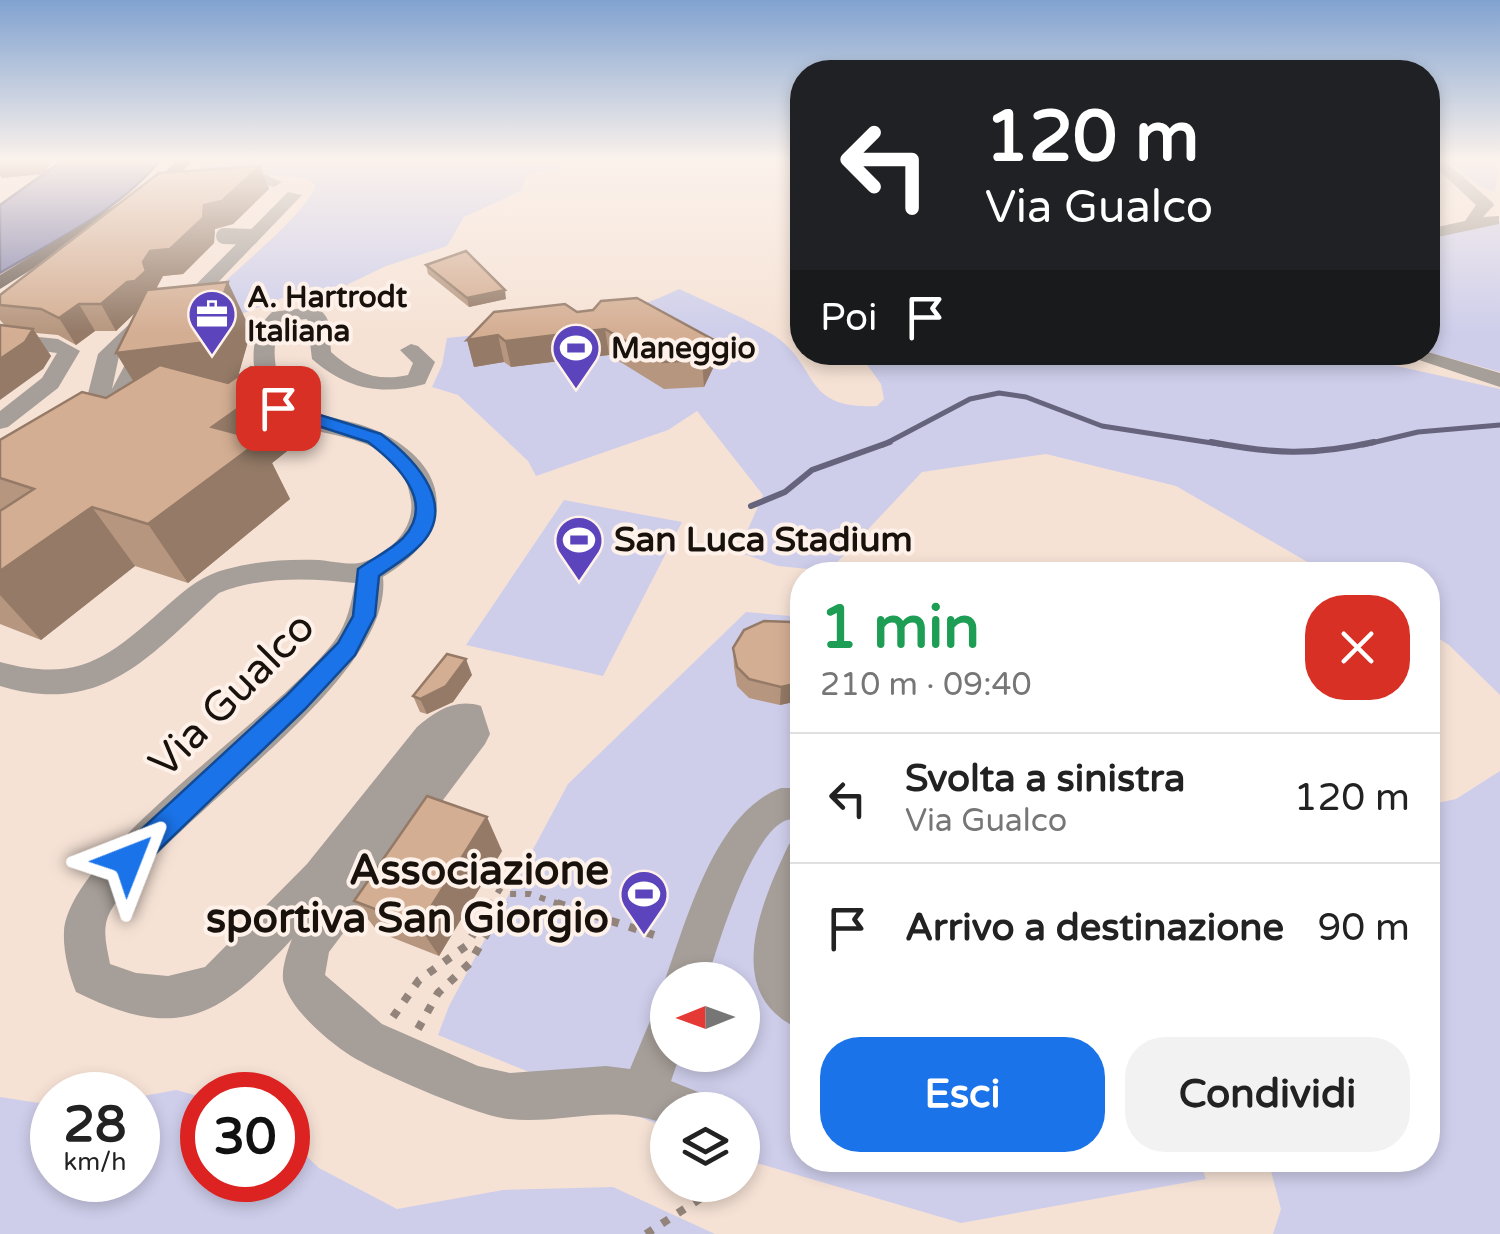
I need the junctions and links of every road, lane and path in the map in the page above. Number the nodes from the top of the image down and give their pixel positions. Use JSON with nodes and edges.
{"nodes":[{"id":1,"x":104,"y":218,"type":"edge"},
{"id":2,"x":123,"y":218,"type":"edge"},
{"id":3,"x":244,"y":218,"type":"edge"},
{"id":4,"x":271,"y":218,"type":"edge"},
{"id":5,"x":1474,"y":218,"type":"edge"},
{"id":6,"x":1495,"y":218,"type":"edge"},
{"id":7,"x":1473,"y":224,"type":"junction"},
{"id":8,"x":1440,"y":231,"type":"edge"},
{"id":9,"x":224,"y":236,"type":"dead end"},
{"id":10,"x":251,"y":237,"type":"junction"},
{"id":11,"x":0,"y":283,"type":"edge"},
{"id":12,"x":171,"y":288,"type":"edge"},
{"id":13,"x":199,"y":288,"type":"junction"},
{"id":14,"x":0,"y":298,"type":"edge"},
{"id":15,"x":103,"y":335,"type":"dead end"},
{"id":16,"x":0,"y":340,"type":"edge"},
{"id":17,"x":411,"y":350,"type":"dead end"},
{"id":18,"x":1440,"y":362,"type":"edge"},
{"id":19,"x":1500,"y":380,"type":"edge"},
{"id":20,"x":100,"y":393,"type":"junction"},
{"id":21,"x":0,"y":422,"type":"edge"},
{"id":22,"x":366,"y":574,"type":"junction"},
{"id":23,"x":0,"y":674,"type":"edge"},
{"id":24,"x":790,"y":802,"type":"edge"},
{"id":25,"x":510,"y":872,"type":"dead end"},
{"id":26,"x":790,"y":884,"type":"edge"},
{"id":27,"x":654,"y":935,"type":"dead end"},
{"id":28,"x":693,"y":962,"type":"edge"},
{"id":29,"x":790,"y":1000,"type":"edge"},
{"id":30,"x":390,"y":1052,"type":"junction"},
{"id":31,"x":651,"y":1072,"type":"edge"},
{"id":32,"x":643,"y":1093,"type":"junction"},
{"id":33,"x":650,"y":1096,"type":"edge"},
{"id":34,"x":694,"y":1202,"type":"edge"},
{"id":35,"x":646,"y":1234,"type":"edge"}],
"edges":[{"from":1,"to":11,"type":"main road"},
{"from":2,"to":14,"type":"main road"},
{"from":3,"to":20,"type":"street"},
{"from":4,"to":10,"type":"street"},
{"from":5,"to":7,"type":"street"},
{"from":6,"to":7,"type":"street"},
{"from":7,"to":8,"type":"street"},
{"from":9,"to":10,"type":"street","bridge":true},
{"from":10,"to":13,"type":"street"},
{"from":12,"to":13,"type":"street"},
{"from":13,"to":20,"type":"street"},
{"from":15,"to":20,"type":"street"},
{"from":16,"to":21,"type":"street"},
{"from":17,"to":22,"type":"street"},
{"from":18,"to":19,"type":"street"},
{"from":22,"to":23,"type":"street","name":"Via Gualco"},
{"from":22,"to":30,"type":"street","name":"Via Gualco"},
{"from":24,"to":28,"type":"street"},
{"from":25,"to":30,"type":"path"},
{"from":26,"to":29,"type":"street"},
{"from":27,"to":30,"type":"path"},
{"from":30,"to":32,"type":"street","name":"Via Gualco"},
{"from":31,"to":32,"type":"street"},
{"from":32,"to":33,"type":"street","name":"Via Gualco"},
{"from":34,"to":35,"type":"path"}]}
